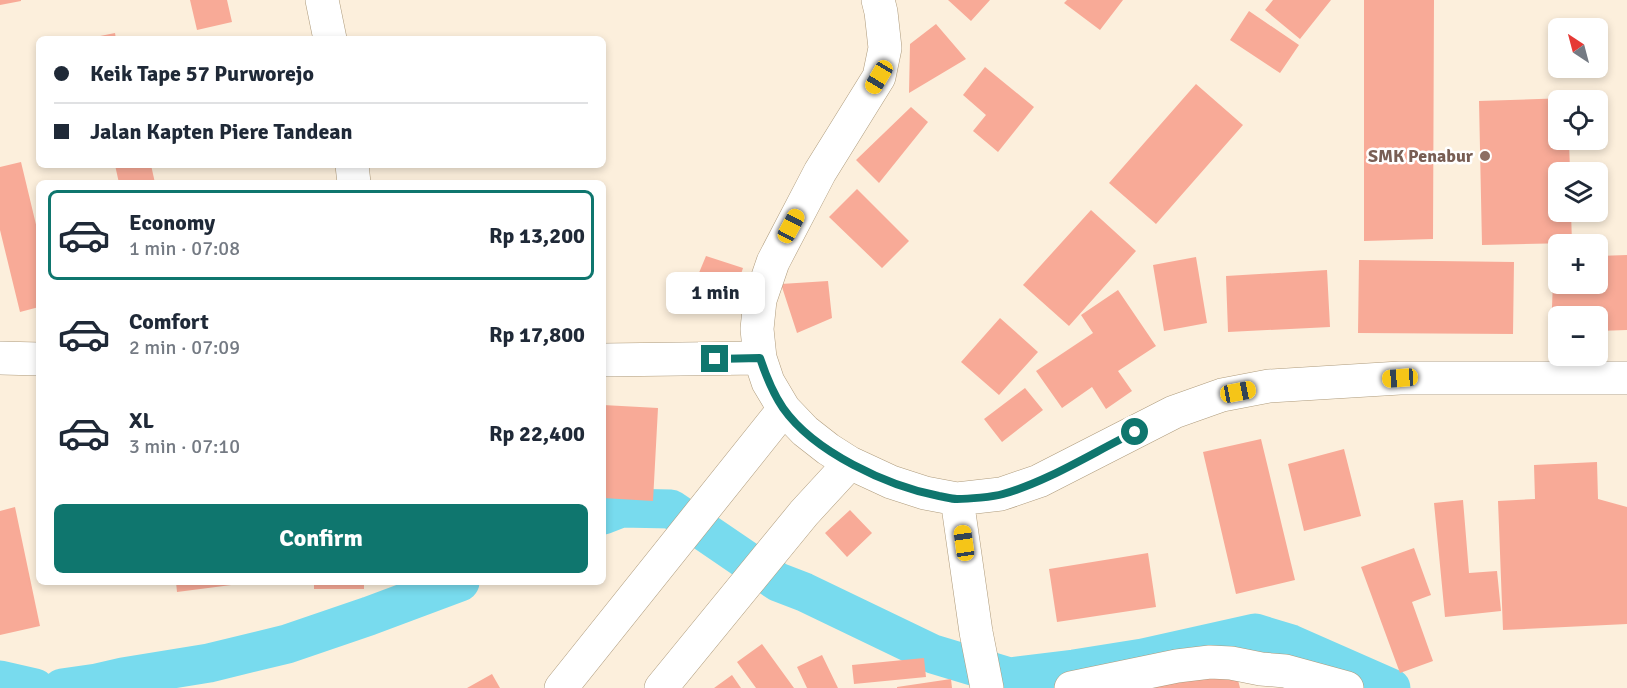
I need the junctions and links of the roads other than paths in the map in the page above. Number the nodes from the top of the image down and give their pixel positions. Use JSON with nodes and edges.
{"nodes":[{"id":1,"x":322,"y":0,"type":"edge"},
{"id":2,"x":878,"y":0,"type":"edge"},
{"id":3,"x":329,"y":36,"type":"edge"},
{"id":4,"x":0,"y":358,"type":"edge"},
{"id":5,"x":760,"y":358,"type":"junction"},
{"id":6,"x":36,"y":359,"type":"edge"},
{"id":7,"x":606,"y":360,"type":"edge"},
{"id":8,"x":1627,"y":378,"type":"edge"},
{"id":9,"x":784,"y":409,"type":"junction"},
{"id":10,"x":850,"y":463,"type":"junction"},
{"id":11,"x":957,"y":499,"type":"junction"},
{"id":12,"x":561,"y":688,"type":"edge"},
{"id":13,"x":661,"y":688,"type":"edge"},
{"id":14,"x":987,"y":688,"type":"edge"},
{"id":15,"x":1071,"y":688,"type":"edge"},
{"id":16,"x":1347,"y":688,"type":"edge"}],
"edges":[{"from":1,"to":3,"type":"street"},
{"from":2,"to":5,"type":"street"},
{"from":4,"to":6,"type":"street"},
{"from":5,"to":7,"type":"street"},
{"from":5,"to":9,"type":"street"},
{"from":8,"to":11,"type":"street"},
{"from":9,"to":10,"type":"street"},
{"from":9,"to":12,"type":"street"},
{"from":10,"to":11,"type":"street"},
{"from":10,"to":13,"type":"street"},
{"from":11,"to":14,"type":"street"},
{"from":15,"to":16,"type":"street"}]}
